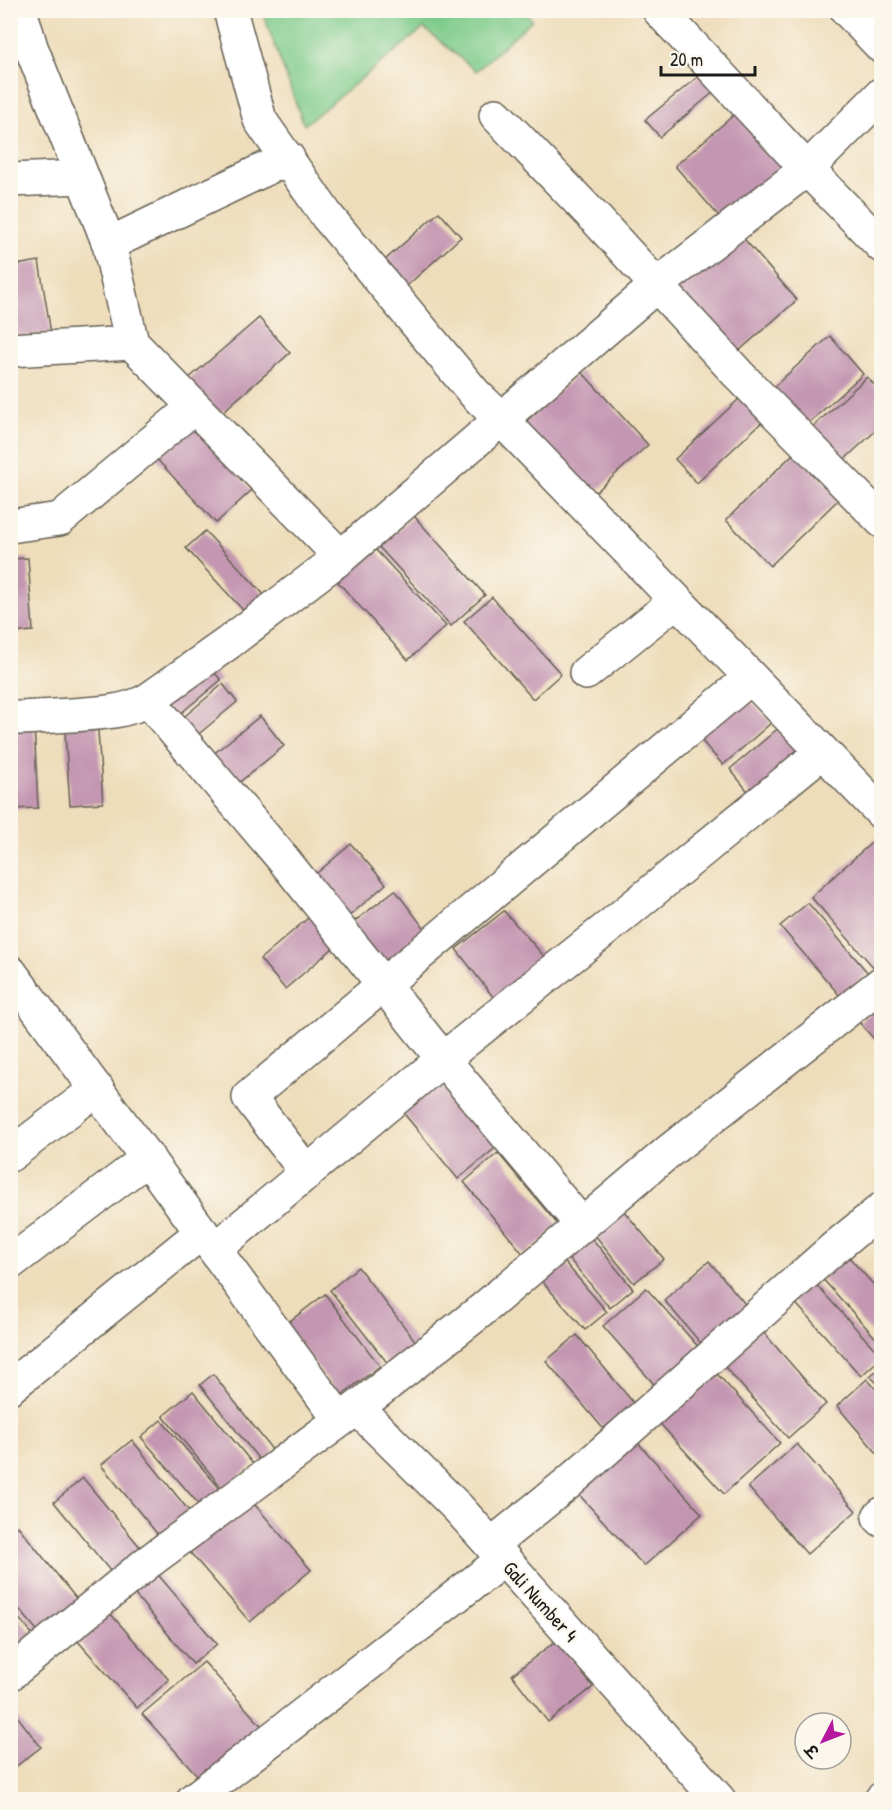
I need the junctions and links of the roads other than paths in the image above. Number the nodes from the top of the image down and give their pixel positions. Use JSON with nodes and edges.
{"nodes":[{"id":1,"x":230,"y":10,"type":"edge"},
{"id":2,"x":659,"y":10,"type":"edge"},
{"id":3,"x":847,"y":10,"type":"edge"},
{"id":4,"x":17,"y":14,"type":"edge"},
{"id":5,"x":882,"y":47,"type":"edge"},
{"id":6,"x":882,"y":94,"type":"edge"},
{"id":7,"x":496,"y":116,"type":"dead end"},
{"id":8,"x":288,"y":158,"type":"junction"},
{"id":9,"x":807,"y":169,"type":"junction"},
{"id":10,"x":82,"y":177,"type":"junction"},
{"id":11,"x":10,"y":180,"type":"edge"},
{"id":12,"x":110,"y":244,"type":"junction"},
{"id":13,"x":882,"y":246,"type":"edge"},
{"id":14,"x":657,"y":285,"type":"junction"},
{"id":15,"x":132,"y":343,"type":"junction"},
{"id":16,"x":10,"y":350,"type":"edge"},
{"id":17,"x":194,"y":407,"type":"junction"},
{"id":18,"x":501,"y":420,"type":"junction"},
{"id":19,"x":882,"y":521,"type":"edge"},
{"id":20,"x":10,"y":526,"type":"edge"},
{"id":21,"x":341,"y":557,"type":"junction"},
{"id":22,"x":676,"y":601,"type":"junction"},
{"id":23,"x":586,"y":674,"type":"dead end"},
{"id":24,"x":750,"y":678,"type":"junction"},
{"id":25,"x":148,"y":700,"type":"junction"},
{"id":26,"x":10,"y":718,"type":"edge"},
{"id":27,"x":822,"y":752,"type":"junction"},
{"id":28,"x":882,"y":813,"type":"edge"},
{"id":29,"x":11,"y":975,"type":"edge"},
{"id":30,"x":882,"y":983,"type":"edge"},
{"id":31,"x":384,"y":984,"type":"junction"},
{"id":32,"x":443,"y":1059,"type":"junction"},
{"id":33,"x":97,"y":1089,"type":"junction"},
{"id":34,"x":10,"y":1155,"type":"edge"},
{"id":35,"x":148,"y":1158,"type":"junction"},
{"id":36,"x":307,"y":1173,"type":"junction"},
{"id":37,"x":882,"y":1209,"type":"edge"},
{"id":38,"x":582,"y":1225,"type":"junction"},
{"id":39,"x":209,"y":1241,"type":"junction"},
{"id":40,"x":10,"y":1263,"type":"edge"},
{"id":41,"x":10,"y":1387,"type":"edge"},
{"id":42,"x":349,"y":1414,"type":"junction"},
{"id":43,"x":882,"y":1514,"type":"edge"},
{"id":44,"x":882,"y":1520,"type":"edge"},
{"id":45,"x":497,"y":1552,"type":"junction"},
{"id":46,"x":10,"y":1674,"type":"edge"},
{"id":47,"x":193,"y":1800,"type":"edge"},
{"id":48,"x":719,"y":1800,"type":"edge"}],
"edges":[{"from":1,"to":8,"type":"street"},
{"from":2,"to":9,"type":"street"},
{"from":3,"to":5,"type":"street"},
{"from":4,"to":10,"type":"street"},
{"from":6,"to":9,"type":"street"},
{"from":7,"to":14,"type":"street"},
{"from":8,"to":12,"type":"street"},
{"from":8,"to":18,"type":"street"},
{"from":9,"to":13,"type":"street"},
{"from":9,"to":14,"type":"street"},
{"from":10,"to":11,"type":"street"},
{"from":10,"to":12,"type":"street"},
{"from":12,"to":15,"type":"street"},
{"from":14,"to":18,"type":"street"},
{"from":14,"to":19,"type":"street"},
{"from":15,"to":16,"type":"street"},
{"from":15,"to":17,"type":"street"},
{"from":17,"to":20,"type":"street"},
{"from":17,"to":21,"type":"street"},
{"from":18,"to":21,"type":"street"},
{"from":18,"to":22,"type":"street"},
{"from":21,"to":25,"type":"street"},
{"from":22,"to":23,"type":"street"},
{"from":22,"to":24,"type":"street"},
{"from":24,"to":27,"type":"street"},
{"from":24,"to":31,"type":"street"},
{"from":25,"to":26,"type":"street"},
{"from":25,"to":31,"type":"street"},
{"from":27,"to":28,"type":"street"},
{"from":27,"to":32,"type":"street"},
{"from":29,"to":33,"type":"street","name":"Gali Number 4"},
{"from":30,"to":38,"type":"street"},
{"from":31,"to":32,"type":"street"},
{"from":31,"to":36,"type":"street"},
{"from":32,"to":36,"type":"street"},
{"from":32,"to":38,"type":"street"},
{"from":33,"to":34,"type":"street"},
{"from":33,"to":35,"type":"street","name":"Gali Number 4"},
{"from":35,"to":39,"type":"street","name":"Gali Number 4"},
{"from":35,"to":40,"type":"street"},
{"from":36,"to":39,"type":"street"},
{"from":37,"to":45,"type":"street"},
{"from":38,"to":42,"type":"street"},
{"from":39,"to":41,"type":"street"},
{"from":39,"to":42,"type":"street","name":"Gali Number 4"},
{"from":42,"to":45,"type":"street","name":"Gali Number 4"},
{"from":42,"to":46,"type":"street"},
{"from":43,"to":44,"type":"street"},
{"from":45,"to":47,"type":"street"},
{"from":45,"to":48,"type":"street","name":"Gali Number 4"}]}
